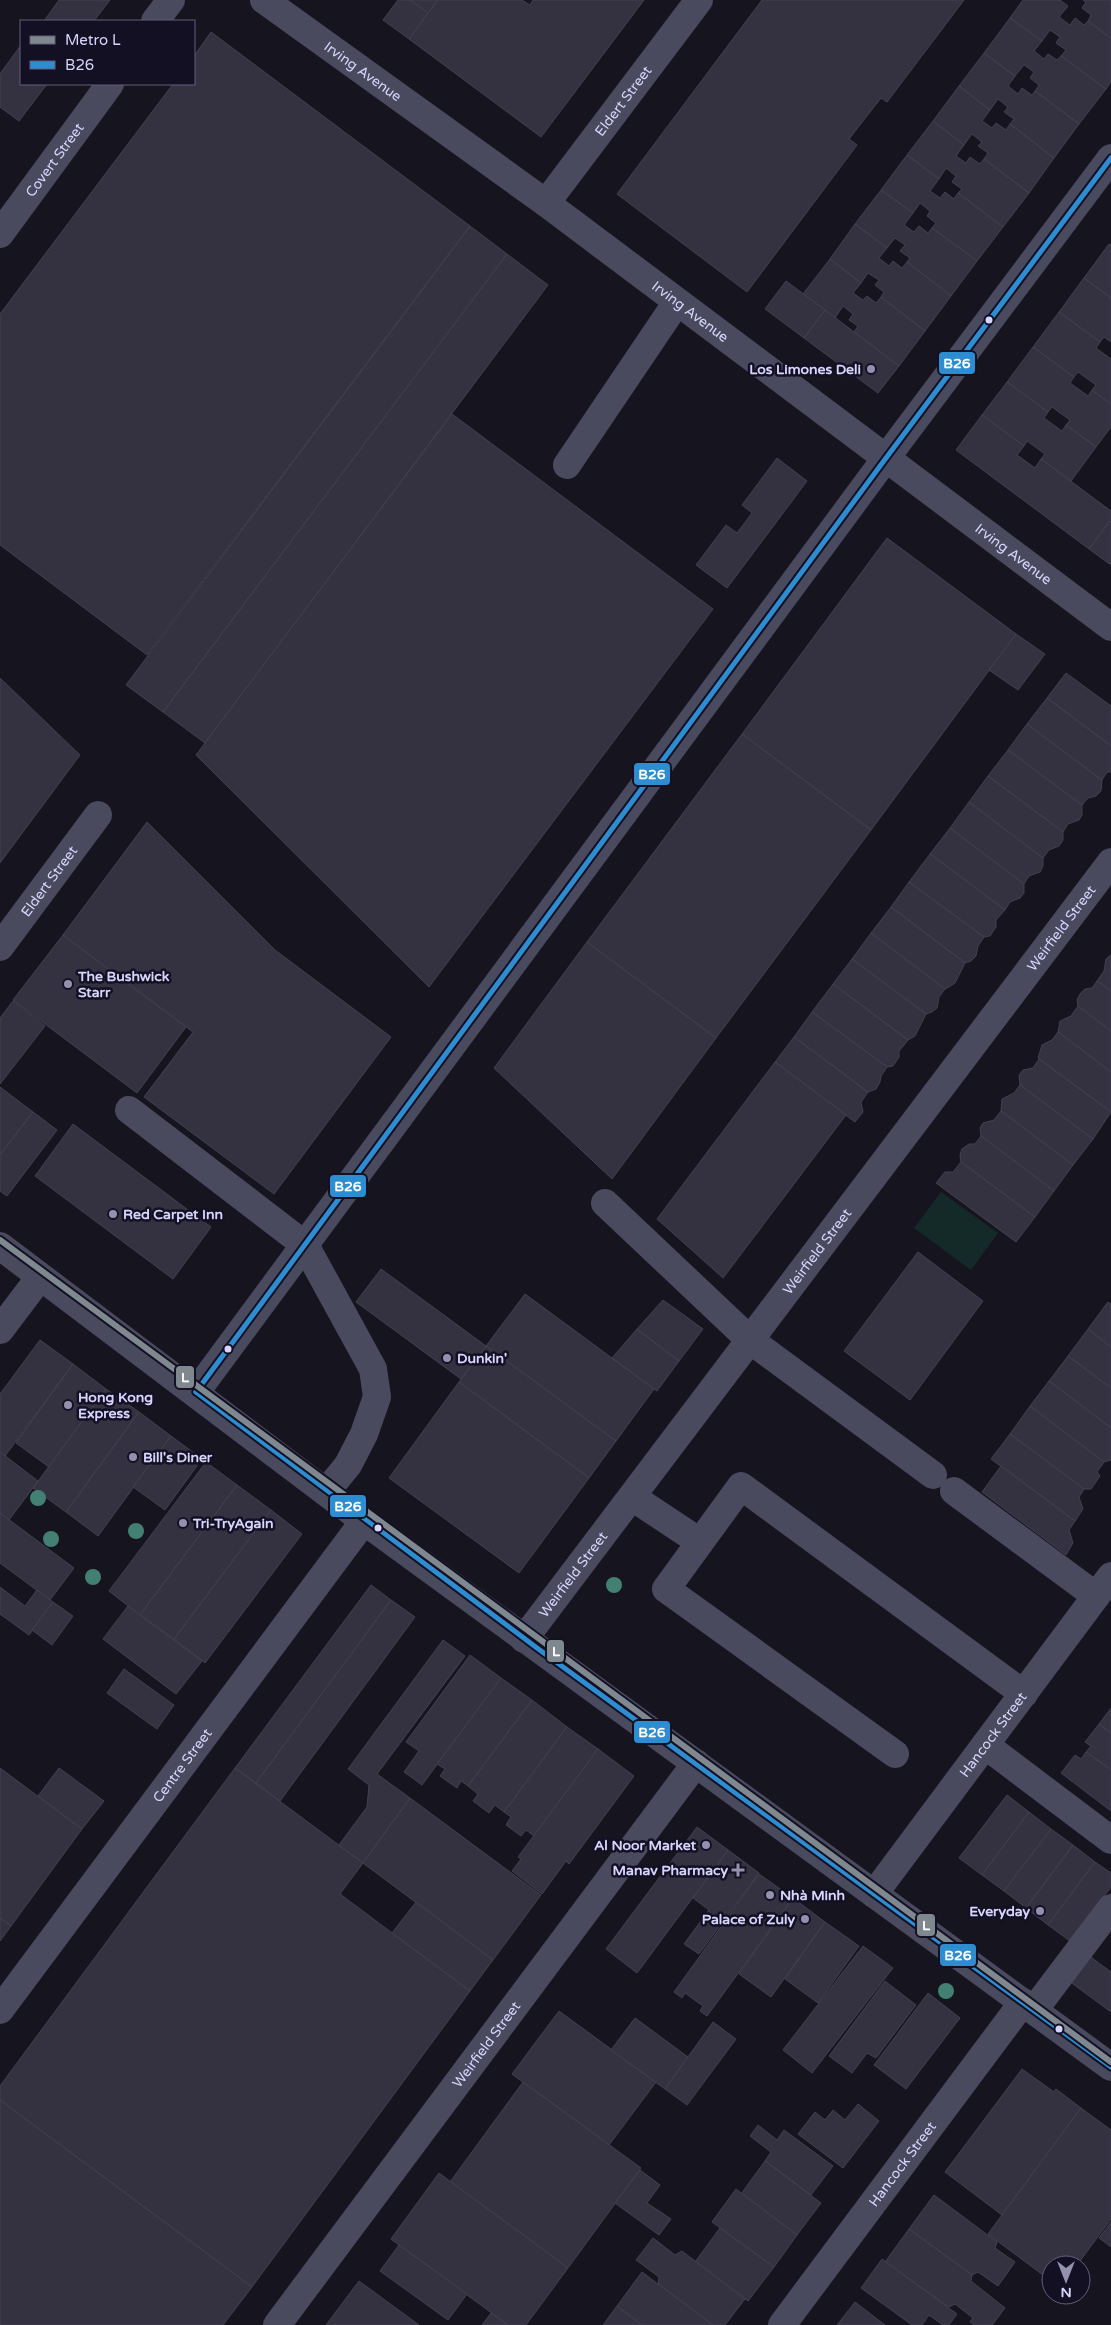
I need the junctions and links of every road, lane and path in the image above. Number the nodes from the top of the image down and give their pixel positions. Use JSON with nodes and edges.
{"nodes":[{"id":1,"x":171,"y":0,"type":"edge"},
{"id":2,"x":264,"y":0,"type":"edge"},
{"id":3,"x":699,"y":0,"type":"edge"},
{"id":4,"x":156,"y":20,"type":"edge"},
{"id":5,"x":109,"y":85,"type":"edge"},
{"id":6,"x":1111,"y":158,"type":"edge"},
{"id":7,"x":546,"y":203,"type":"junction"},
{"id":8,"x":0,"y":234,"type":"edge"},
{"id":9,"x":677,"y":302,"type":"junction"},
{"id":10,"x":886,"y":458,"type":"junction"},
{"id":11,"x":567,"y":465,"type":"dead end"},
{"id":12,"x":1111,"y":627,"type":"edge"},
{"id":13,"x":98,"y":815,"type":"dead end"},
{"id":14,"x":1111,"y":862,"type":"edge"},
{"id":15,"x":0,"y":948,"type":"edge"},
{"id":16,"x":129,"y":1110,"type":"dead end"},
{"id":17,"x":605,"y":1203,"type":"dead end"},
{"id":18,"x":305,"y":1245,"type":"junction"},
{"id":19,"x":0,"y":1246,"type":"edge"},
{"id":20,"x":40,"y":1277,"type":"junction"},
{"id":21,"x":0,"y":1330,"type":"edge"},
{"id":22,"x":750,"y":1340,"type":"junction"},
{"id":23,"x":196,"y":1392,"type":"junction"},
{"id":24,"x":326,"y":1492,"type":"junction"},
{"id":25,"x":632,"y":1497,"type":"junction"},
{"id":26,"x":364,"y":1521,"type":"junction"},
{"id":27,"x":700,"y":1542,"type":"junction"},
{"id":28,"x":1103,"y":1586,"type":"edge"},
{"id":29,"x":524,"y":1639,"type":"junction"},
{"id":30,"x":1024,"y":1694,"type":"junction"},
{"id":31,"x":985,"y":1745,"type":"junction"},
{"id":32,"x":894,"y":1754,"type":"dead end"},
{"id":33,"x":696,"y":1763,"type":"junction"},
{"id":34,"x":1111,"y":1840,"type":"edge"},
{"id":35,"x":874,"y":1894,"type":"junction"},
{"id":36,"x":1111,"y":1908,"type":"edge"},
{"id":37,"x":1028,"y":2006,"type":"junction"},
{"id":38,"x":0,"y":2010,"type":"edge"},
{"id":39,"x":1111,"y":2067,"type":"edge"},
{"id":40,"x":277,"y":2325,"type":"edge"},
{"id":41,"x":782,"y":2325,"type":"edge"}],
"edges":[{"from":1,"to":4,"type":"street"},
{"from":2,"to":7,"type":"street","name":"Irving Avenue"},
{"from":3,"to":7,"type":"street","name":"Eldert Street"},
{"from":5,"to":8,"type":"street","name":"Covert Street"},
{"from":6,"to":10,"type":"street"},
{"from":7,"to":9,"type":"street","name":"Irving Avenue"},
{"from":9,"to":10,"type":"street","name":"Irving Avenue"},
{"from":9,"to":11,"type":"street"},
{"from":10,"to":12,"type":"street","name":"Irving Avenue"},
{"from":10,"to":18,"type":"street"},
{"from":13,"to":15,"type":"street","name":"Eldert Street"},
{"from":14,"to":22,"type":"street","name":"Weirfield Street"},
{"from":16,"to":18,"type":"street"},
{"from":17,"to":22,"type":"street"},
{"from":18,"to":23,"type":"street"},
{"from":18,"to":24,"type":"street"},
{"from":19,"to":20,"type":"street"},
{"from":20,"to":21,"type":"street"},
{"from":20,"to":23,"type":"street"},
{"from":22,"to":25,"type":"street","name":"Weirfield Street"},
{"from":22,"to":28,"type":"street"},
{"from":23,"to":24,"type":"street"},
{"from":24,"to":26,"type":"street"},
{"from":25,"to":27,"type":"street"},
{"from":25,"to":29,"type":"street","name":"Weirfield Street"},
{"from":26,"to":29,"type":"street"},
{"from":26,"to":38,"type":"street","name":"Centre Street"},
{"from":27,"to":30,"type":"street"},
{"from":27,"to":32,"type":"street"},
{"from":28,"to":30,"type":"street","name":"Hancock Street"},
{"from":29,"to":33,"type":"street"},
{"from":30,"to":31,"type":"street","name":"Hancock Street"},
{"from":31,"to":34,"type":"street"},
{"from":31,"to":35,"type":"street","name":"Hancock Street"},
{"from":33,"to":35,"type":"street"},
{"from":33,"to":40,"type":"street","name":"Weirfield Street"},
{"from":35,"to":37,"type":"street"},
{"from":36,"to":37,"type":"street","name":"Hancock Street"},
{"from":37,"to":39,"type":"street"},
{"from":37,"to":41,"type":"street","name":"Hancock Street"}]}
